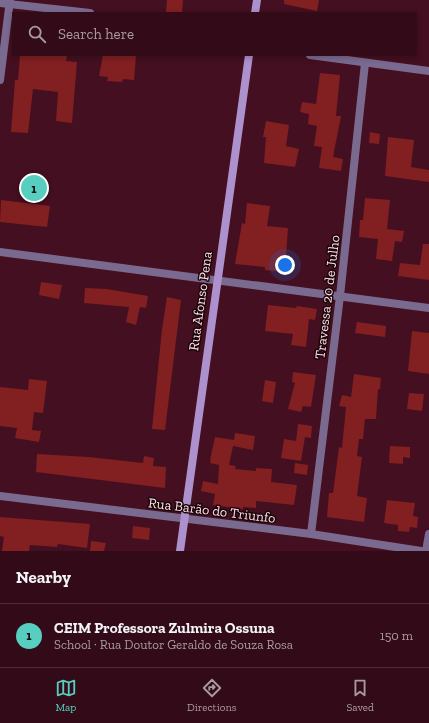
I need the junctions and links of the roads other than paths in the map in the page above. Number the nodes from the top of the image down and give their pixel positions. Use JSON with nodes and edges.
{"nodes":[{"id":1,"x":257,"y":0,"type":"edge"},
{"id":2,"x":9,"y":2,"type":"edge"},
{"id":3,"x":0,"y":3,"type":"edge"},
{"id":4,"x":83,"y":12,"type":"edge"},
{"id":5,"x":255,"y":12,"type":"edge"},
{"id":6,"x":249,"y":56,"type":"edge"},
{"id":7,"x":317,"y":56,"type":"edge"},
{"id":8,"x":365,"y":63,"type":"junction"},
{"id":9,"x":429,"y":71,"type":"edge"},
{"id":10,"x":0,"y":80,"type":"edge"},
{"id":11,"x":0,"y":252,"type":"edge"},
{"id":12,"x":216,"y":280,"type":"junction"},
{"id":13,"x":340,"y":296,"type":"junction"},
{"id":14,"x":429,"y":308,"type":"edge"},
{"id":15,"x":0,"y":496,"type":"edge"},
{"id":16,"x":184,"y":520,"type":"junction"},
{"id":17,"x":311,"y":534,"type":"junction"},
{"id":18,"x":429,"y":534,"type":"edge"},
{"id":19,"x":180,"y":551,"type":"edge"},
{"id":20,"x":421,"y":551,"type":"edge"},
{"id":21,"x":426,"y":551,"type":"edge"}],
"edges":[{"from":1,"to":5,"type":"street"},
{"from":2,"to":3,"type":"street"},
{"from":2,"to":4,"type":"street"},
{"from":2,"to":10,"type":"street"},
{"from":6,"to":12,"type":"street","name":"Rua Afonso Pena"},
{"from":7,"to":8,"type":"street"},
{"from":8,"to":9,"type":"street"},
{"from":8,"to":13,"type":"street","name":"Travessa 20 de Julho"},
{"from":11,"to":12,"type":"street"},
{"from":12,"to":13,"type":"street"},
{"from":12,"to":16,"type":"street","name":"Rua Afonso Pena"},
{"from":13,"to":14,"type":"street"},
{"from":13,"to":17,"type":"street","name":"Travessa 20 de Julho"},
{"from":15,"to":16,"type":"street","name":"Rua Barão do Triunfo"},
{"from":16,"to":17,"type":"street","name":"Rua Barão do Triunfo"},
{"from":16,"to":19,"type":"street","name":"Rua Afonso Pena"},
{"from":17,"to":20,"type":"street","name":"Rua Barão do Triunfo"},
{"from":18,"to":21,"type":"street"}]}
